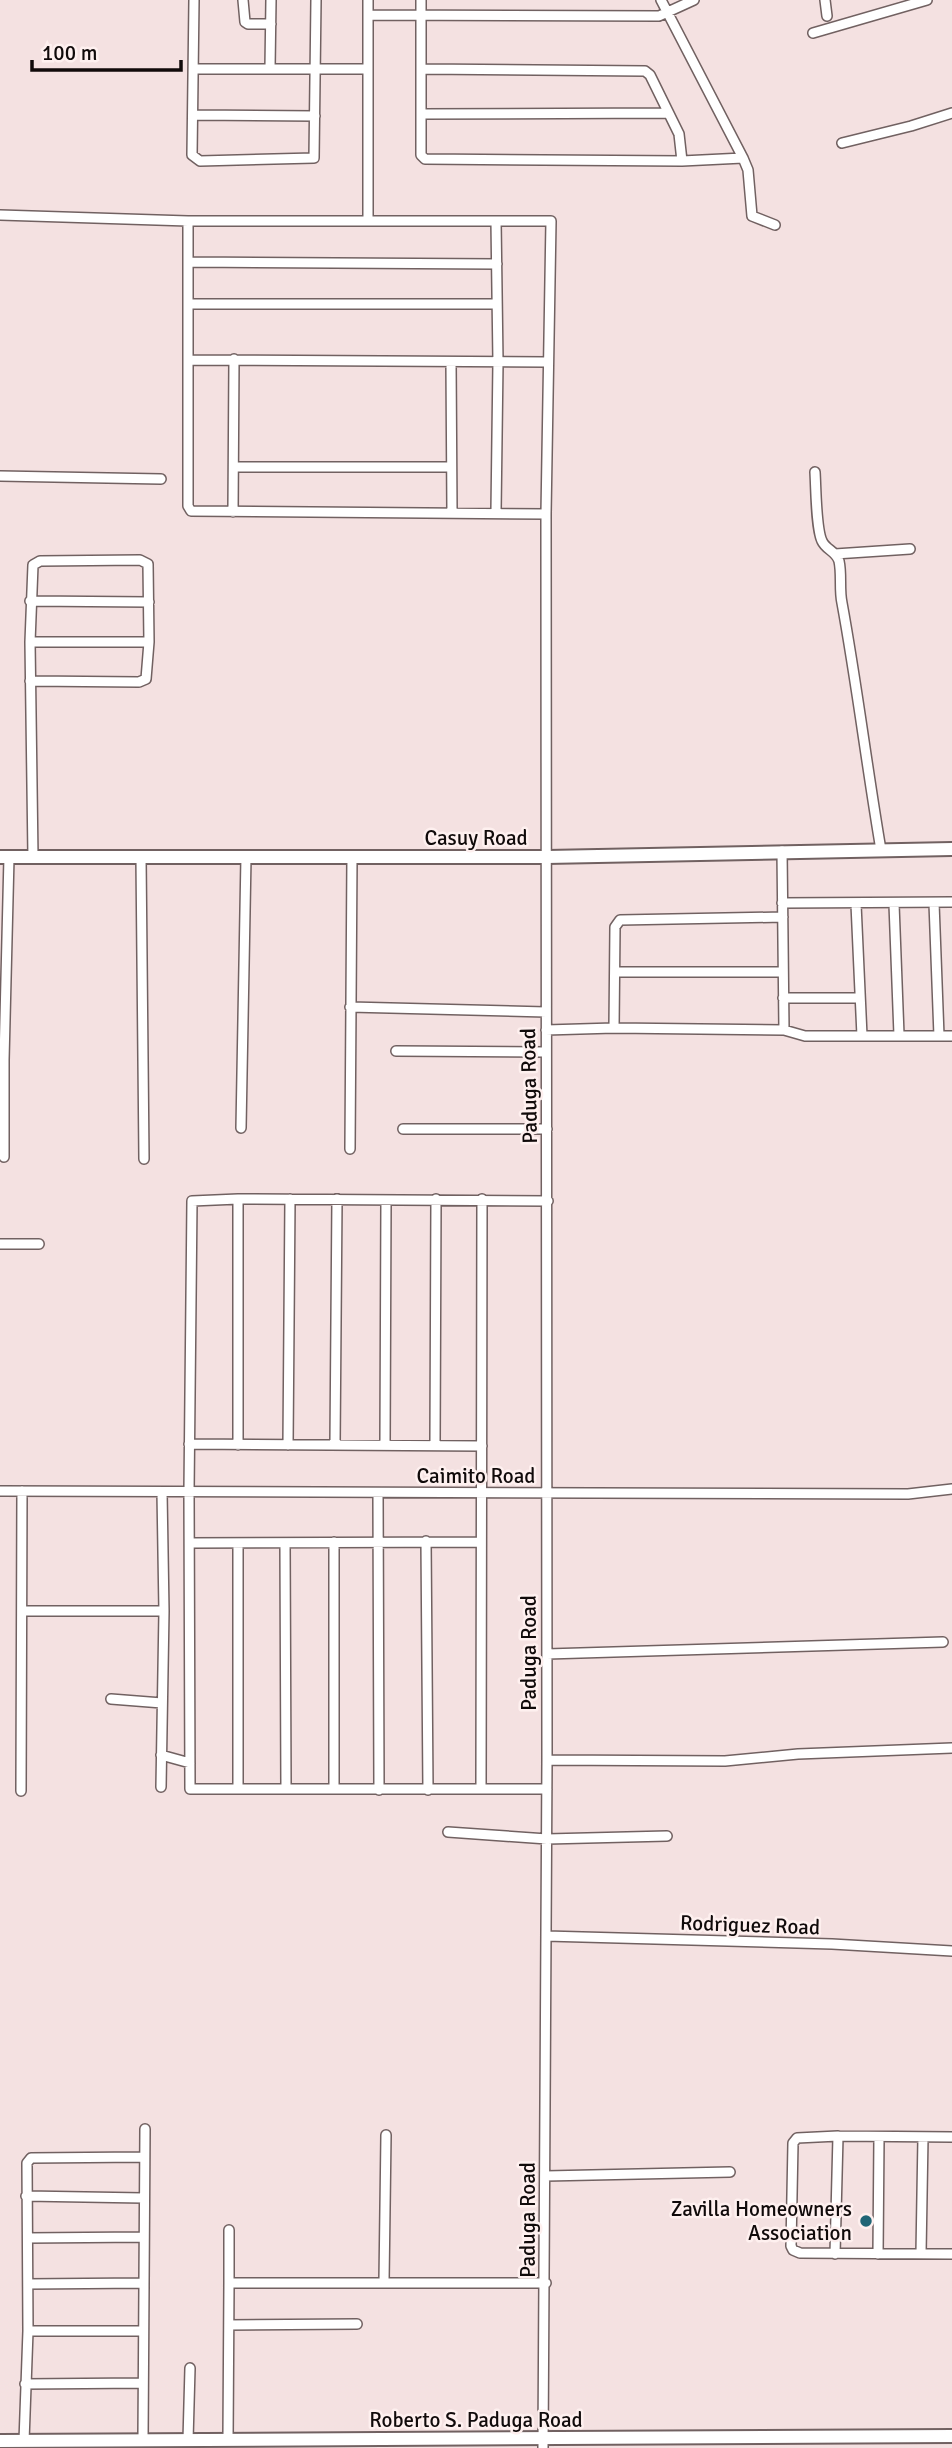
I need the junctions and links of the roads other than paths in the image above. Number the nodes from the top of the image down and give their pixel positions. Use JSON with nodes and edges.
{"nodes":[{"id":1,"x":194,"y":0,"type":"edge"},
{"id":2,"x":243,"y":0,"type":"edge"},
{"id":3,"x":271,"y":0,"type":"edge"},
{"id":4,"x":316,"y":0,"type":"edge"},
{"id":5,"x":368,"y":0,"type":"edge"},
{"id":6,"x":421,"y":0,"type":"edge"},
{"id":7,"x":661,"y":0,"type":"edge"},
{"id":8,"x":694,"y":0,"type":"edge"},
{"id":9,"x":825,"y":0,"type":"edge"},
{"id":10,"x":927,"y":0,"type":"edge"},
{"id":11,"x":669,"y":13,"type":"junction"},
{"id":12,"x":368,"y":15,"type":"junction"},
{"id":13,"x":421,"y":16,"type":"junction"},
{"id":14,"x":827,"y":16,"type":"dead end"},
{"id":15,"x":271,"y":24,"type":"junction"},
{"id":16,"x":813,"y":33,"type":"dead end"},
{"id":17,"x":193,"y":68,"type":"junction"},
{"id":18,"x":270,"y":68,"type":"junction"},
{"id":19,"x":316,"y":68,"type":"junction"},
{"id":20,"x":368,"y":69,"type":"junction"},
{"id":21,"x":422,"y":69,"type":"junction"},
{"id":22,"x":668,"y":113,"type":"junction"},
{"id":23,"x":952,"y":113,"type":"edge"},
{"id":24,"x":421,"y":114,"type":"junction"},
{"id":25,"x":193,"y":115,"type":"junction"},
{"id":26,"x":315,"y":116,"type":"junction"},
{"id":27,"x":842,"y":143,"type":"dead end"},
{"id":28,"x":743,"y":158,"type":"junction"},
{"id":29,"x":682,"y":161,"type":"junction"},
{"id":30,"x":0,"y":215,"type":"edge"},
{"id":31,"x":188,"y":221,"type":"junction"},
{"id":32,"x":368,"y":221,"type":"junction"},
{"id":33,"x":496,"y":221,"type":"junction"},
{"id":34,"x":775,"y":225,"type":"dead end"},
{"id":35,"x":190,"y":262,"type":"junction"},
{"id":36,"x":497,"y":264,"type":"junction"},
{"id":37,"x":190,"y":304,"type":"junction"},
{"id":38,"x":497,"y":304,"type":"junction"},
{"id":39,"x":234,"y":359,"type":"junction"},
{"id":40,"x":189,"y":360,"type":"junction"},
{"id":41,"x":451,"y":362,"type":"junction"},
{"id":42,"x":498,"y":362,"type":"junction"},
{"id":43,"x":547,"y":362,"type":"junction"},
{"id":44,"x":234,"y":467,"type":"junction"},
{"id":45,"x":451,"y":467,"type":"junction"},
{"id":46,"x":815,"y":472,"type":"dead end"},
{"id":47,"x":0,"y":476,"type":"edge"},
{"id":48,"x":161,"y":479,"type":"dead end"},
{"id":49,"x":233,"y":512,"type":"junction"},
{"id":50,"x":452,"y":512,"type":"junction"},
{"id":51,"x":496,"y":512,"type":"junction"},
{"id":52,"x":546,"y":514,"type":"junction"},
{"id":53,"x":910,"y":548,"type":"dead end"},
{"id":54,"x":835,"y":554,"type":"junction"},
{"id":55,"x":30,"y":601,"type":"junction"},
{"id":56,"x":149,"y":601,"type":"junction"},
{"id":57,"x":30,"y":642,"type":"junction"},
{"id":58,"x":149,"y":642,"type":"junction"},
{"id":59,"x":30,"y":681,"type":"junction"},
{"id":60,"x":952,"y":849,"type":"edge"},
{"id":61,"x":881,"y":850,"type":"junction"},
{"id":62,"x":782,"y":851,"type":"junction"},
{"id":63,"x":5,"y":857,"type":"edge"},
{"id":64,"x":33,"y":857,"type":"junction"},
{"id":65,"x":352,"y":857,"type":"junction"},
{"id":66,"x":141,"y":858,"type":"junction"},
{"id":67,"x":247,"y":858,"type":"junction"},
{"id":68,"x":547,"y":858,"type":"junction"},
{"id":69,"x":952,"y":902,"type":"edge"},
{"id":70,"x":782,"y":903,"type":"junction"},
{"id":71,"x":934,"y":903,"type":"junction"},
{"id":72,"x":856,"y":904,"type":"junction"},
{"id":73,"x":894,"y":904,"type":"junction"},
{"id":74,"x":783,"y":917,"type":"junction"},
{"id":75,"x":615,"y":972,"type":"junction"},
{"id":76,"x":783,"y":972,"type":"junction"},
{"id":77,"x":783,"y":998,"type":"junction"},
{"id":78,"x":860,"y":998,"type":"junction"},
{"id":79,"x":350,"y":1007,"type":"junction"},
{"id":80,"x":546,"y":1012,"type":"junction"},
{"id":81,"x":614,"y":1028,"type":"junction"},
{"id":82,"x":546,"y":1030,"type":"junction"},
{"id":83,"x":784,"y":1030,"type":"junction"},
{"id":84,"x":899,"y":1035,"type":"junction"},
{"id":85,"x":862,"y":1036,"type":"junction"},
{"id":86,"x":939,"y":1036,"type":"junction"},
{"id":87,"x":952,"y":1036,"type":"edge"},
{"id":88,"x":396,"y":1051,"type":"dead end"},
{"id":89,"x":546,"y":1052,"type":"junction"},
{"id":90,"x":241,"y":1128,"type":"dead end"},
{"id":91,"x":403,"y":1129,"type":"dead end"},
{"id":92,"x":547,"y":1129,"type":"junction"},
{"id":93,"x":349,"y":1149,"type":"dead end"},
{"id":94,"x":4,"y":1157,"type":"dead end"},
{"id":95,"x":144,"y":1158,"type":"dead end"},
{"id":96,"x":238,"y":1199,"type":"junction"},
{"id":97,"x":290,"y":1199,"type":"junction"},
{"id":98,"x":337,"y":1199,"type":"junction"},
{"id":99,"x":436,"y":1199,"type":"junction"},
{"id":100,"x":482,"y":1199,"type":"junction"},
{"id":101,"x":386,"y":1200,"type":"junction"},
{"id":102,"x":548,"y":1202,"type":"junction"},
{"id":103,"x":0,"y":1244,"type":"edge"},
{"id":104,"x":39,"y":1244,"type":"dead end"},
{"id":105,"x":189,"y":1444,"type":"junction"},
{"id":106,"x":335,"y":1444,"type":"junction"},
{"id":107,"x":385,"y":1444,"type":"junction"},
{"id":108,"x":435,"y":1444,"type":"junction"},
{"id":109,"x":237,"y":1445,"type":"junction"},
{"id":110,"x":288,"y":1445,"type":"junction"},
{"id":111,"x":482,"y":1446,"type":"junction"},
{"id":112,"x":952,"y":1489,"type":"edge"},
{"id":113,"x":22,"y":1490,"type":"junction"},
{"id":114,"x":0,"y":1491,"type":"edge"},
{"id":115,"x":162,"y":1492,"type":"junction"},
{"id":116,"x":189,"y":1492,"type":"junction"},
{"id":117,"x":379,"y":1493,"type":"junction"},
{"id":118,"x":481,"y":1494,"type":"junction"},
{"id":119,"x":546,"y":1494,"type":"junction"},
{"id":120,"x":380,"y":1541,"type":"junction"},
{"id":121,"x":426,"y":1541,"type":"junction"},
{"id":122,"x":334,"y":1542,"type":"junction"},
{"id":123,"x":481,"y":1542,"type":"junction"},
{"id":124,"x":190,"y":1543,"type":"junction"},
{"id":125,"x":285,"y":1543,"type":"junction"},
{"id":126,"x":238,"y":1544,"type":"junction"},
{"id":127,"x":22,"y":1611,"type":"junction"},
{"id":128,"x":164,"y":1611,"type":"junction"},
{"id":129,"x":943,"y":1642,"type":"dead end"},
{"id":130,"x":547,"y":1654,"type":"junction"},
{"id":131,"x":111,"y":1699,"type":"dead end"},
{"id":132,"x":162,"y":1703,"type":"junction"},
{"id":133,"x":952,"y":1748,"type":"edge"},
{"id":134,"x":161,"y":1755,"type":"junction"},
{"id":135,"x":547,"y":1760,"type":"junction"},
{"id":136,"x":190,"y":1763,"type":"junction"},
{"id":137,"x":161,"y":1787,"type":"dead end"},
{"id":138,"x":238,"y":1788,"type":"junction"},
{"id":139,"x":286,"y":1788,"type":"junction"},
{"id":140,"x":334,"y":1789,"type":"junction"},
{"id":141,"x":481,"y":1789,"type":"junction"},
{"id":142,"x":379,"y":1790,"type":"junction"},
{"id":143,"x":428,"y":1790,"type":"junction"},
{"id":144,"x":547,"y":1790,"type":"junction"},
{"id":145,"x":22,"y":1791,"type":"dead end"},
{"id":146,"x":448,"y":1832,"type":"dead end"},
{"id":147,"x":667,"y":1836,"type":"dead end"},
{"id":148,"x":547,"y":1839,"type":"junction"},
{"id":149,"x":546,"y":1936,"type":"junction"},
{"id":150,"x":952,"y":1951,"type":"edge"},
{"id":151,"x":145,"y":2129,"type":"dead end"},
{"id":152,"x":386,"y":2136,"type":"dead end"},
{"id":153,"x":838,"y":2136,"type":"junction"},
{"id":154,"x":879,"y":2137,"type":"junction"},
{"id":155,"x":923,"y":2137,"type":"junction"},
{"id":156,"x":952,"y":2137,"type":"edge"},
{"id":157,"x":144,"y":2157,"type":"junction"},
{"id":158,"x":730,"y":2172,"type":"dead end"},
{"id":159,"x":546,"y":2176,"type":"junction"},
{"id":160,"x":26,"y":2196,"type":"junction"},
{"id":161,"x":144,"y":2198,"type":"junction"},
{"id":162,"x":229,"y":2230,"type":"dead end"},
{"id":163,"x":144,"y":2237,"type":"junction"},
{"id":164,"x":28,"y":2238,"type":"junction"},
{"id":165,"x":921,"y":2253,"type":"junction"},
{"id":166,"x":835,"y":2254,"type":"junction"},
{"id":167,"x":877,"y":2254,"type":"junction"},
{"id":168,"x":952,"y":2254,"type":"edge"},
{"id":169,"x":384,"y":2281,"type":"junction"},
{"id":170,"x":144,"y":2283,"type":"junction"},
{"id":171,"x":229,"y":2283,"type":"junction"},
{"id":172,"x":546,"y":2283,"type":"junction"},
{"id":173,"x":28,"y":2284,"type":"junction"},
{"id":174,"x":357,"y":2324,"type":"dead end"},
{"id":175,"x":229,"y":2325,"type":"junction"},
{"id":176,"x":28,"y":2331,"type":"junction"},
{"id":177,"x":144,"y":2331,"type":"junction"},
{"id":178,"x":190,"y":2368,"type":"dead end"},
{"id":179,"x":144,"y":2383,"type":"junction"},
{"id":180,"x":25,"y":2384,"type":"junction"},
{"id":181,"x":952,"y":2437,"type":"edge"},
{"id":182,"x":143,"y":2440,"type":"junction"},
{"id":183,"x":188,"y":2440,"type":"junction"},
{"id":184,"x":228,"y":2440,"type":"junction"},
{"id":185,"x":0,"y":2441,"type":"edge"},
{"id":186,"x":24,"y":2441,"type":"junction"},
{"id":187,"x":543,"y":2443,"type":"edge"},
{"id":188,"x":119,"y":2444,"type":"edge"}],
"edges":[{"from":1,"to":17,"type":"street"},
{"from":2,"to":15,"type":"street"},
{"from":3,"to":15,"type":"street"},
{"from":4,"to":19,"type":"street"},
{"from":5,"to":12,"type":"street"},
{"from":6,"to":13,"type":"street"},
{"from":7,"to":11,"type":"street"},
{"from":8,"to":11,"type":"street"},
{"from":9,"to":14,"type":"street"},
{"from":10,"to":16,"type":"street"},
{"from":11,"to":13,"type":"street"},
{"from":11,"to":28,"type":"street"},
{"from":12,"to":13,"type":"street"},
{"from":12,"to":20,"type":"street"},
{"from":13,"to":21,"type":"street"},
{"from":15,"to":18,"type":"street"},
{"from":17,"to":18,"type":"street"},
{"from":17,"to":25,"type":"street"},
{"from":18,"to":19,"type":"street"},
{"from":19,"to":20,"type":"street"},
{"from":19,"to":26,"type":"street"},
{"from":20,"to":32,"type":"street"},
{"from":21,"to":22,"type":"street"},
{"from":21,"to":24,"type":"street"},
{"from":22,"to":24,"type":"street"},
{"from":22,"to":29,"type":"street"},
{"from":23,"to":27,"type":"street"},
{"from":24,"to":29,"type":"street"},
{"from":25,"to":26,"type":"street"},
{"from":25,"to":26,"type":"street"},
{"from":28,"to":29,"type":"street"},
{"from":28,"to":34,"type":"street"},
{"from":30,"to":31,"type":"street"},
{"from":31,"to":32,"type":"street"},
{"from":31,"to":35,"type":"street"},
{"from":32,"to":33,"type":"street"},
{"from":33,"to":36,"type":"street"},
{"from":33,"to":43,"type":"street","name":"Paduga Road"},
{"from":35,"to":36,"type":"street"},
{"from":35,"to":37,"type":"street"},
{"from":36,"to":38,"type":"street"},
{"from":37,"to":38,"type":"street"},
{"from":37,"to":40,"type":"street"},
{"from":38,"to":42,"type":"street"},
{"from":39,"to":40,"type":"street"},
{"from":39,"to":41,"type":"street"},
{"from":39,"to":44,"type":"street"},
{"from":40,"to":49,"type":"street"},
{"from":41,"to":42,"type":"street"},
{"from":41,"to":45,"type":"street"},
{"from":42,"to":43,"type":"street"},
{"from":42,"to":51,"type":"street"},
{"from":43,"to":52,"type":"street","name":"Paduga Road"},
{"from":44,"to":45,"type":"street"},
{"from":44,"to":49,"type":"street"},
{"from":45,"to":50,"type":"street"},
{"from":46,"to":54,"type":"street"},
{"from":47,"to":48,"type":"street"},
{"from":49,"to":50,"type":"street"},
{"from":50,"to":51,"type":"street"},
{"from":51,"to":52,"type":"street"},
{"from":52,"to":68,"type":"street","name":"Paduga Road"},
{"from":53,"to":54,"type":"street"},
{"from":54,"to":61,"type":"street"},
{"from":55,"to":56,"type":"street"},
{"from":55,"to":56,"type":"street"},
{"from":55,"to":57,"type":"street"},
{"from":56,"to":58,"type":"street"},
{"from":57,"to":58,"type":"street"},
{"from":57,"to":59,"type":"street"},
{"from":58,"to":59,"type":"street"},
{"from":59,"to":64,"type":"street"},
{"from":60,"to":61,"type":"street","name":"Casuy Road"},
{"from":61,"to":62,"type":"street","name":"Casuy Road"},
{"from":62,"to":68,"type":"street","name":"Casuy Road"},
{"from":62,"to":70,"type":"street"},
{"from":63,"to":64,"type":"street","name":"Casuy Road"},
{"from":63,"to":94,"type":"street"},
{"from":64,"to":66,"type":"street","name":"Casuy Road"},
{"from":65,"to":67,"type":"street","name":"Casuy Road"},
{"from":65,"to":68,"type":"street","name":"Casuy Road"},
{"from":65,"to":79,"type":"street"},
{"from":66,"to":67,"type":"street","name":"Casuy Road"},
{"from":66,"to":95,"type":"street"},
{"from":67,"to":90,"type":"street"},
{"from":68,"to":80,"type":"street","name":"Paduga Road"},
{"from":69,"to":71,"type":"street"},
{"from":70,"to":72,"type":"street"},
{"from":70,"to":74,"type":"street"},
{"from":71,"to":73,"type":"street"},
{"from":71,"to":86,"type":"street"},
{"from":72,"to":73,"type":"street"},
{"from":72,"to":78,"type":"street"},
{"from":73,"to":84,"type":"street"},
{"from":74,"to":75,"type":"street"},
{"from":74,"to":76,"type":"street"},
{"from":75,"to":76,"type":"street"},
{"from":75,"to":81,"type":"street"},
{"from":76,"to":77,"type":"street"},
{"from":77,"to":78,"type":"street"},
{"from":77,"to":83,"type":"street"},
{"from":78,"to":85,"type":"street"},
{"from":79,"to":80,"type":"street"},
{"from":79,"to":93,"type":"street"},
{"from":80,"to":82,"type":"street","name":"Paduga Road"},
{"from":81,"to":82,"type":"street"},
{"from":81,"to":83,"type":"street"},
{"from":82,"to":89,"type":"street","name":"Paduga Road"},
{"from":83,"to":85,"type":"street"},
{"from":84,"to":85,"type":"street"},
{"from":84,"to":86,"type":"street"},
{"from":86,"to":87,"type":"street"},
{"from":88,"to":89,"type":"street"},
{"from":89,"to":92,"type":"street","name":"Paduga Road"},
{"from":91,"to":92,"type":"street"},
{"from":92,"to":102,"type":"street","name":"Paduga Road"},
{"from":96,"to":97,"type":"street"},
{"from":96,"to":105,"type":"street"},
{"from":96,"to":109,"type":"street"},
{"from":97,"to":98,"type":"street"},
{"from":97,"to":110,"type":"street"},
{"from":98,"to":101,"type":"street"},
{"from":98,"to":106,"type":"street"},
{"from":99,"to":100,"type":"street"},
{"from":99,"to":101,"type":"street"},
{"from":99,"to":108,"type":"street"},
{"from":100,"to":102,"type":"street"},
{"from":100,"to":111,"type":"street"},
{"from":101,"to":107,"type":"street"},
{"from":102,"to":119,"type":"street","name":"Paduga Road"},
{"from":103,"to":104,"type":"street"},
{"from":105,"to":109,"type":"street"},
{"from":105,"to":116,"type":"street"},
{"from":106,"to":107,"type":"street"},
{"from":106,"to":110,"type":"street"},
{"from":107,"to":108,"type":"street"},
{"from":108,"to":111,"type":"street"},
{"from":109,"to":110,"type":"street"},
{"from":111,"to":118,"type":"street"},
{"from":112,"to":119,"type":"street","name":"Caimito Road"},
{"from":113,"to":114,"type":"street","name":"Caimito Road"},
{"from":113,"to":115,"type":"street","name":"Caimito Road"},
{"from":113,"to":127,"type":"street"},
{"from":115,"to":116,"type":"street","name":"Caimito Road"},
{"from":115,"to":128,"type":"street"},
{"from":116,"to":117,"type":"street","name":"Caimito Road"},
{"from":116,"to":124,"type":"street"},
{"from":117,"to":118,"type":"street","name":"Caimito Road"},
{"from":117,"to":120,"type":"street"},
{"from":118,"to":119,"type":"street","name":"Caimito Road"},
{"from":118,"to":123,"type":"street"},
{"from":119,"to":130,"type":"street","name":"Paduga Road"},
{"from":120,"to":121,"type":"street"},
{"from":120,"to":122,"type":"street"},
{"from":120,"to":142,"type":"street"},
{"from":121,"to":123,"type":"street"},
{"from":121,"to":143,"type":"street"},
{"from":122,"to":125,"type":"street"},
{"from":122,"to":140,"type":"street"},
{"from":123,"to":141,"type":"street"},
{"from":124,"to":126,"type":"street"},
{"from":124,"to":136,"type":"street"},
{"from":125,"to":126,"type":"street"},
{"from":125,"to":139,"type":"street"},
{"from":126,"to":138,"type":"street"},
{"from":127,"to":128,"type":"street"},
{"from":127,"to":145,"type":"street"},
{"from":128,"to":132,"type":"street"},
{"from":129,"to":130,"type":"street"},
{"from":130,"to":135,"type":"street","name":"Paduga Road"},
{"from":131,"to":132,"type":"street"},
{"from":132,"to":134,"type":"street"},
{"from":133,"to":135,"type":"street"},
{"from":134,"to":136,"type":"street"},
{"from":134,"to":137,"type":"street"},
{"from":135,"to":144,"type":"street","name":"Paduga Road"},
{"from":136,"to":138,"type":"street"},
{"from":138,"to":139,"type":"street"},
{"from":139,"to":140,"type":"street"},
{"from":140,"to":142,"type":"street"},
{"from":141,"to":143,"type":"street"},
{"from":141,"to":144,"type":"street"},
{"from":142,"to":143,"type":"street"},
{"from":144,"to":148,"type":"street","name":"Paduga Road"},
{"from":146,"to":148,"type":"street"},
{"from":147,"to":148,"type":"street"},
{"from":148,"to":149,"type":"street","name":"Paduga Road"},
{"from":149,"to":150,"type":"street","name":"Rodriguez Road"},
{"from":149,"to":159,"type":"street","name":"Paduga Road"},
{"from":151,"to":157,"type":"street"},
{"from":152,"to":169,"type":"street"},
{"from":153,"to":154,"type":"street"},
{"from":153,"to":166,"type":"street"},
{"from":153,"to":166,"type":"street"},
{"from":154,"to":155,"type":"street"},
{"from":154,"to":167,"type":"street"},
{"from":155,"to":156,"type":"street"},
{"from":155,"to":165,"type":"street"},
{"from":157,"to":160,"type":"street"},
{"from":157,"to":161,"type":"street"},
{"from":158,"to":159,"type":"street"},
{"from":159,"to":172,"type":"street","name":"Paduga Road"},
{"from":160,"to":161,"type":"street"},
{"from":160,"to":164,"type":"street"},
{"from":161,"to":163,"type":"street"},
{"from":162,"to":171,"type":"street"},
{"from":163,"to":164,"type":"street"},
{"from":163,"to":170,"type":"street"},
{"from":164,"to":173,"type":"street"},
{"from":165,"to":167,"type":"street"},
{"from":165,"to":168,"type":"street"},
{"from":166,"to":167,"type":"street"},
{"from":169,"to":171,"type":"street"},
{"from":169,"to":172,"type":"street"},
{"from":170,"to":173,"type":"street"},
{"from":170,"to":177,"type":"street"},
{"from":171,"to":175,"type":"street"},
{"from":172,"to":187,"type":"street","name":"Paduga Road"},
{"from":173,"to":176,"type":"street"},
{"from":174,"to":175,"type":"street"},
{"from":175,"to":184,"type":"street"},
{"from":176,"to":177,"type":"street"},
{"from":176,"to":180,"type":"street"},
{"from":177,"to":179,"type":"street"},
{"from":178,"to":183,"type":"street"},
{"from":179,"to":180,"type":"street"},
{"from":179,"to":182,"type":"street"},
{"from":180,"to":186,"type":"street"},
{"from":181,"to":187,"type":"street","name":"Roberto S. Paduga Road"},
{"from":182,"to":183,"type":"street","name":"Roberto S. Paduga Road"},
{"from":182,"to":188,"type":"street","name":"Roberto S. Paduga Road"},
{"from":183,"to":184,"type":"street","name":"Roberto S. Paduga Road"},
{"from":184,"to":187,"type":"street","name":"Roberto S. Paduga Road"},
{"from":185,"to":186,"type":"street","name":"Roberto S. Paduga Road"},
{"from":186,"to":188,"type":"street","name":"Roberto S. Paduga Road"}]}
